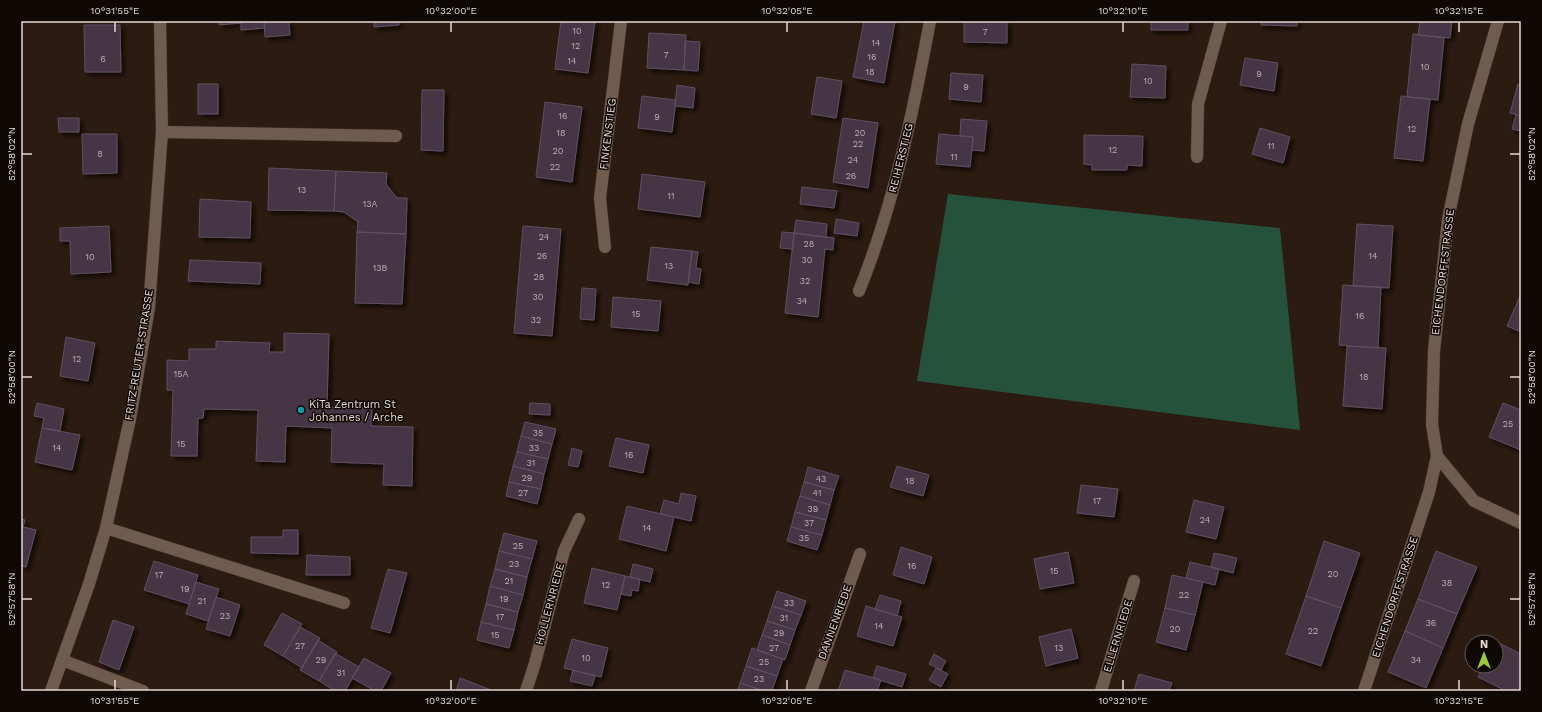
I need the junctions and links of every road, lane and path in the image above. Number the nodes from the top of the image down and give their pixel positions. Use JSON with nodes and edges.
{"nodes":[{"id":1,"x":160,"y":21,"type":"edge"},
{"id":2,"x":621,"y":21,"type":"edge"},
{"id":3,"x":930,"y":21,"type":"edge"},
{"id":4,"x":1221,"y":21,"type":"edge"},
{"id":5,"x":1498,"y":21,"type":"edge"},
{"id":6,"x":162,"y":132,"type":"junction"},
{"id":7,"x":396,"y":136,"type":"dead end"},
{"id":8,"x":1197,"y":157,"type":"dead end"},
{"id":9,"x":605,"y":247,"type":"dead end"},
{"id":10,"x":859,"y":291,"type":"dead end"},
{"id":11,"x":1437,"y":456,"type":"junction"},
{"id":12,"x":579,"y":519,"type":"dead end"},
{"id":13,"x":1521,"y":523,"type":"edge"},
{"id":14,"x":106,"y":528,"type":"junction"},
{"id":15,"x":860,"y":554,"type":"dead end"},
{"id":16,"x":1134,"y":581,"type":"dead end"},
{"id":17,"x":344,"y":603,"type":"dead end"},
{"id":18,"x":62,"y":660,"type":"junction"},
{"id":19,"x":51,"y":691,"type":"edge"},
{"id":20,"x":143,"y":691,"type":"edge"},
{"id":21,"x":526,"y":691,"type":"edge"},
{"id":22,"x":811,"y":691,"type":"edge"},
{"id":23,"x":1101,"y":691,"type":"edge"},
{"id":24,"x":1364,"y":691,"type":"edge"}],
"edges":[{"from":1,"to":6,"type":"street","name":"FRITZ-REUTER-STRASSE"},
{"from":2,"to":9,"type":"street","name":"FINKENSTIEG"},
{"from":3,"to":10,"type":"street","name":"REIHERSTIEG"},
{"from":4,"to":8,"type":"street"},
{"from":5,"to":11,"type":"street","name":"EICHENDORFFSTRASSE"},
{"from":6,"to":7,"type":"street"},
{"from":6,"to":14,"type":"street","name":"FRITZ-REUTER-STRASSE"},
{"from":11,"to":13,"type":"street"},
{"from":11,"to":24,"type":"street","name":"EICHENDORFFSTRASSE"},
{"from":12,"to":21,"type":"street","name":"HOLLERNRIEDE"},
{"from":14,"to":17,"type":"street"},
{"from":14,"to":18,"type":"street","name":"FRITZ-REUTER-STRASSE"},
{"from":15,"to":22,"type":"street","name":"DANNENRIEDE"},
{"from":16,"to":23,"type":"street","name":"ELLERNRIEDE"},
{"from":18,"to":19,"type":"street","name":"FRITZ-REUTER-STRASSE"},
{"from":18,"to":20,"type":"street"}]}
